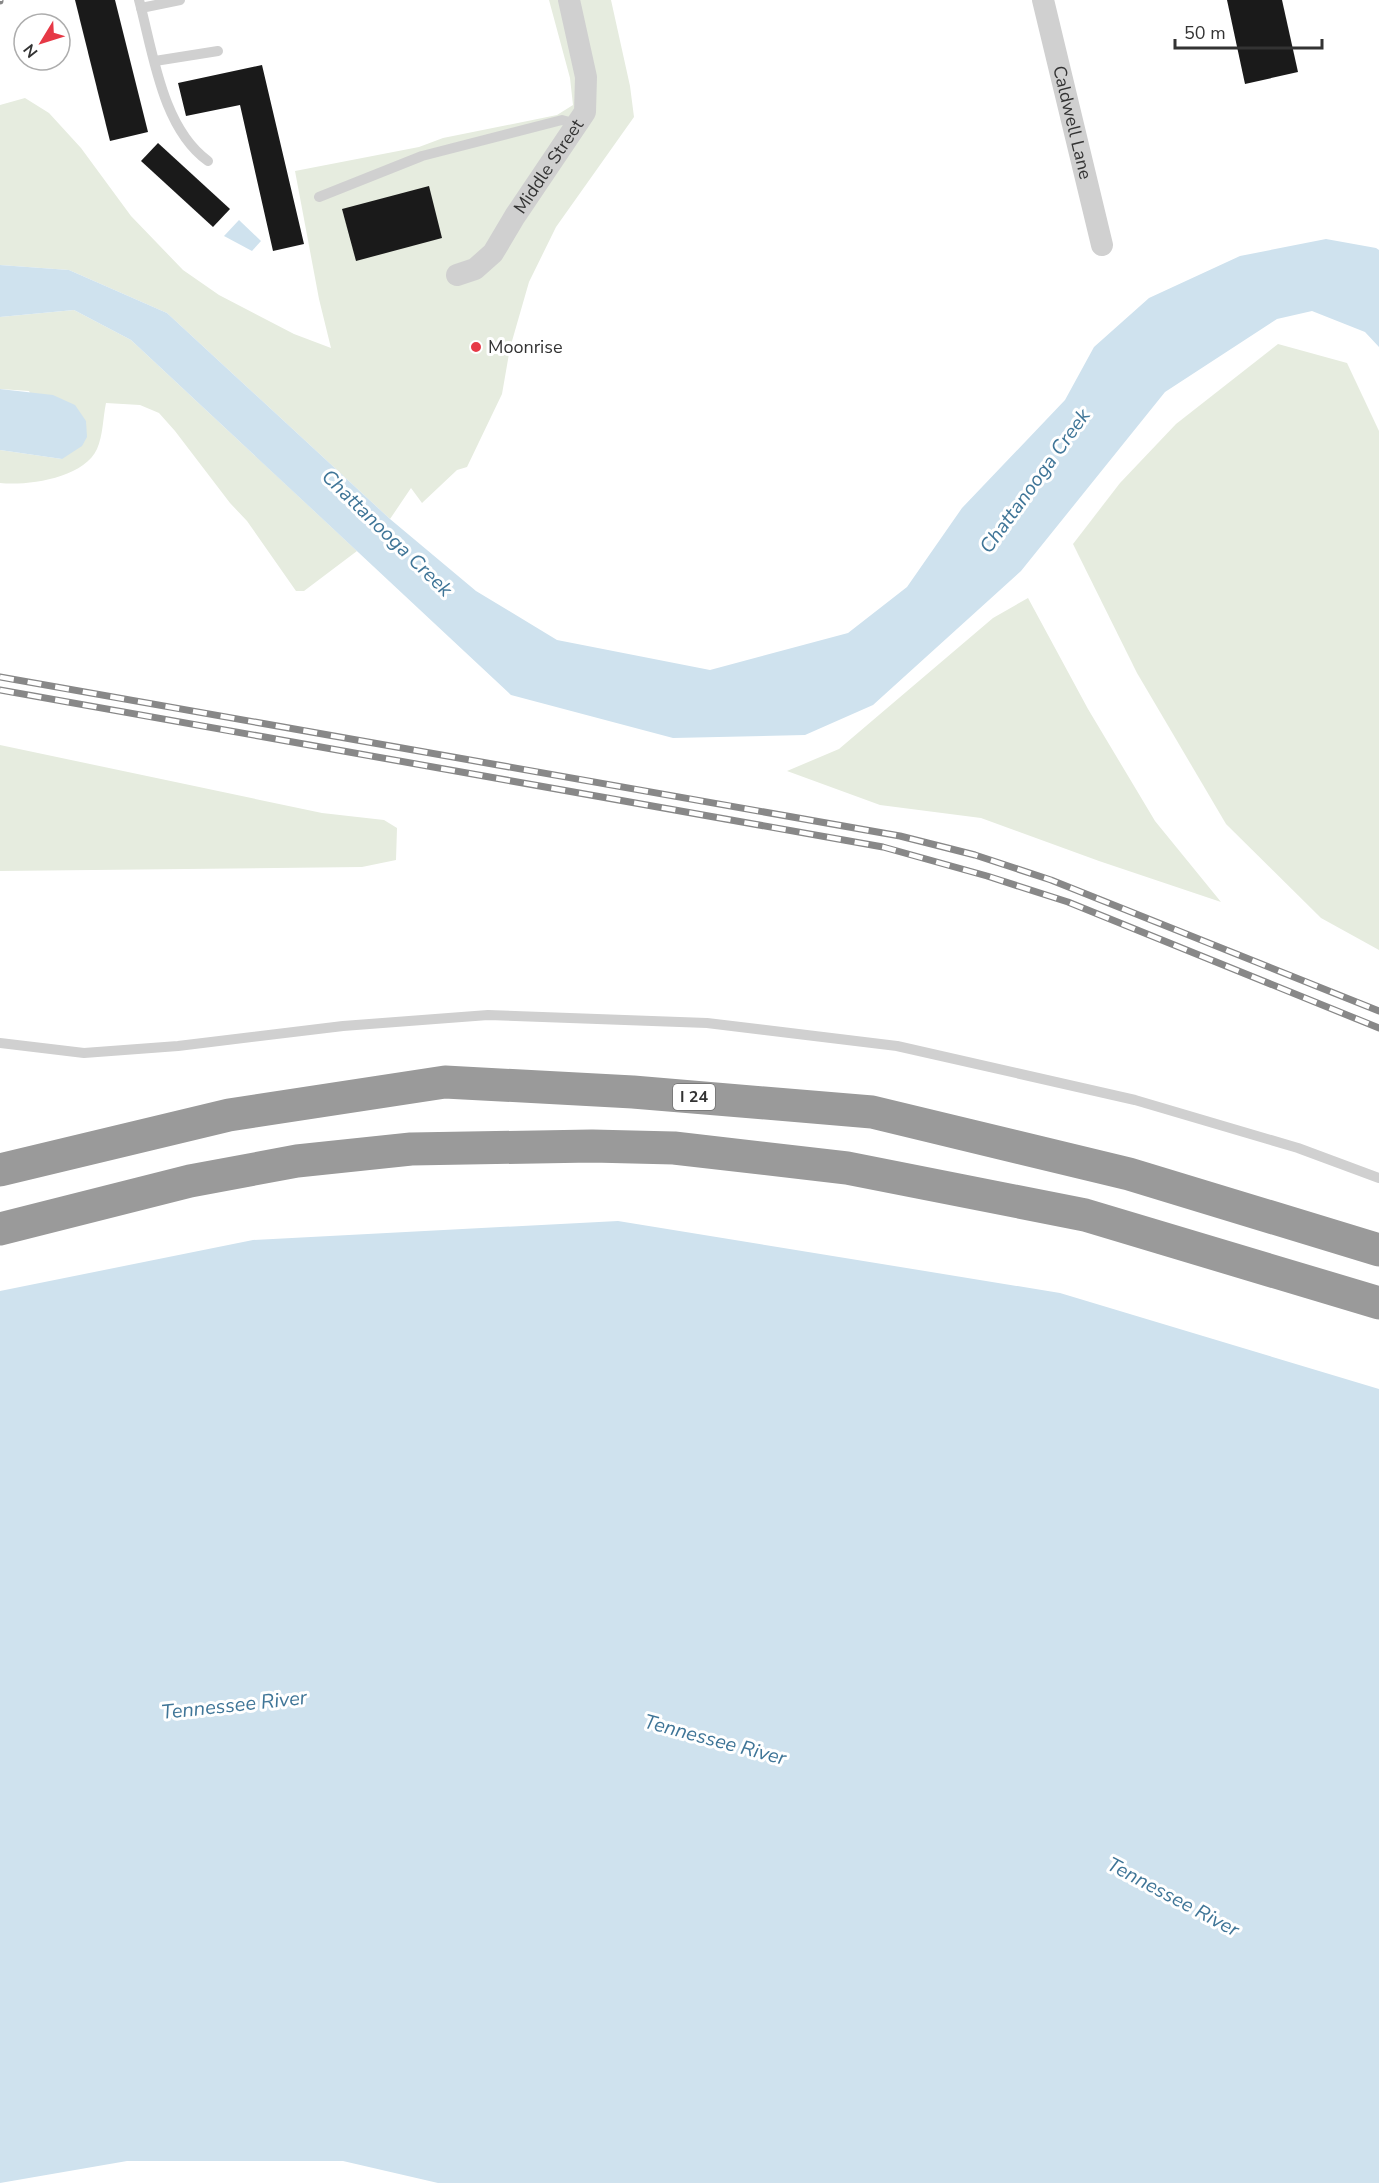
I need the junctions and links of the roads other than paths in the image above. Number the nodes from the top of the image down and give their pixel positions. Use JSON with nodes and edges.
{"nodes":[{"id":1,"x":180,"y":0,"type":"edge"},
{"id":2,"x":569,"y":0,"type":"edge"},
{"id":3,"x":1042,"y":0,"type":"edge"},
{"id":4,"x":140,"y":4,"type":"edge"},
{"id":5,"x":219,"y":51,"type":"dead end"},
{"id":6,"x":155,"y":61,"type":"junction"},
{"id":7,"x":577,"y":124,"type":"junction"},
{"id":8,"x":208,"y":161,"type":"dead end"},
{"id":9,"x":320,"y":197,"type":"dead end"},
{"id":10,"x":1102,"y":245,"type":"dead end"},
{"id":11,"x":458,"y":275,"type":"dead end"},
{"id":12,"x":0,"y":1043,"type":"edge"},
{"id":13,"x":0,"y":1170,"type":"edge"},
{"id":14,"x":1379,"y":1178,"type":"edge"},
{"id":15,"x":0,"y":1229,"type":"edge"},
{"id":16,"x":1379,"y":1250,"type":"edge"},
{"id":17,"x":1379,"y":1303,"type":"edge"}],
"edges":[{"from":1,"to":4,"type":"lane"},
{"from":2,"to":7,"type":"street","name":"Middle Street"},
{"from":3,"to":10,"type":"street","name":"Caldwell Lane"},
{"from":4,"to":6,"type":"lane"},
{"from":5,"to":6,"type":"lane"},
{"from":6,"to":8,"type":"lane"},
{"from":7,"to":9,"type":"lane"},
{"from":7,"to":11,"type":"street","name":"Middle Street"},
{"from":12,"to":14,"type":"lane"},
{"from":13,"to":16,"type":"highway","number":"I 24"},
{"from":15,"to":17,"type":"highway"}]}
